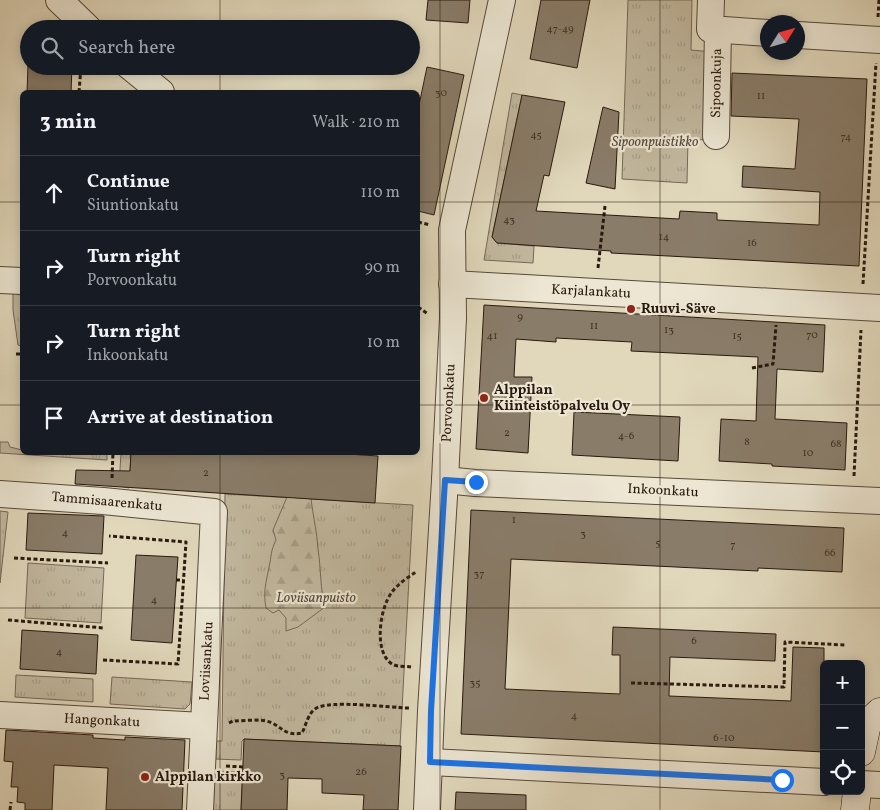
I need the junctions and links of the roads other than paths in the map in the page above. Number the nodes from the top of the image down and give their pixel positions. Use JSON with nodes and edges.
{"nodes":[{"id":1,"x":59,"y":0,"type":"edge"},
{"id":2,"x":502,"y":0,"type":"edge"},
{"id":3,"x":711,"y":0,"type":"edge"},
{"id":4,"x":80,"y":20,"type":"edge"},
{"id":5,"x":718,"y":30,"type":"junction"},
{"id":6,"x":760,"y":33,"type":"edge"},
{"id":7,"x":805,"y":35,"type":"edge"},
{"id":8,"x":879,"y":40,"type":"edge"},
{"id":9,"x":140,"y":75,"type":"edge"},
{"id":10,"x":159,"y":90,"type":"edge"},
{"id":11,"x":716,"y":136,"type":"dead end"},
{"id":12,"x":0,"y":280,"type":"edge"},
{"id":13,"x":20,"y":281,"type":"edge"},
{"id":14,"x":452,"y":284,"type":"junction"},
{"id":15,"x":871,"y":307,"type":"edge"},
{"id":16,"x":445,"y":480,"type":"junction"},
{"id":17,"x":0,"y":494,"type":"edge"},
{"id":18,"x":880,"y":501,"type":"edge"},
{"id":19,"x":214,"y":512,"type":"joint"},
{"id":20,"x":880,"y":712,"type":"edge"},
{"id":21,"x":0,"y":716,"type":"edge"},
{"id":22,"x":203,"y":726,"type":"junction"},
{"id":23,"x":862,"y":750,"type":"edge"},
{"id":24,"x":430,"y":762,"type":"junction"},
{"id":25,"x":820,"y":782,"type":"edge"},
{"id":26,"x":865,"y":784,"type":"edge"},
{"id":27,"x":880,"y":785,"type":"edge"},
{"id":28,"x":857,"y":795,"type":"edge"},
{"id":29,"x":200,"y":810,"type":"edge"},
{"id":30,"x":428,"y":810,"type":"edge"},
{"id":31,"x":855,"y":810,"type":"edge"}],
"edges":[{"from":1,"to":4,"type":"street"},
{"from":2,"to":14,"type":"street","name":"Porvoonkatu"},
{"from":3,"to":5,"type":"street"},
{"from":5,"to":6,"type":"street"},
{"from":5,"to":11,"type":"street","name":"Sipoonkuja"},
{"from":7,"to":8,"type":"street"},
{"from":9,"to":10,"type":"street"},
{"from":12,"to":13,"type":"street"},
{"from":14,"to":15,"type":"street","name":"Karjalankatu"},
{"from":14,"to":16,"type":"street","name":"Porvoonkatu"},
{"from":16,"to":18,"type":"street","name":"Inkoonkatu"},
{"from":16,"to":24,"type":"street","name":"Porvoonkatu"},
{"from":17,"to":19,"type":"street","name":"Tammisaarenkatu"},
{"from":19,"to":22,"type":"street","name":"Loviisankatu"},
{"from":20,"to":23,"type":"main road"},
{"from":21,"to":22,"type":"street","name":"Hangonkatu"},
{"from":22,"to":29,"type":"street","name":"Loviisankatu"},
{"from":24,"to":25,"type":"street"},
{"from":24,"to":30,"type":"street","name":"Porvoonkatu"},
{"from":26,"to":27,"type":"street"},
{"from":28,"to":31,"type":"main road"}]}
